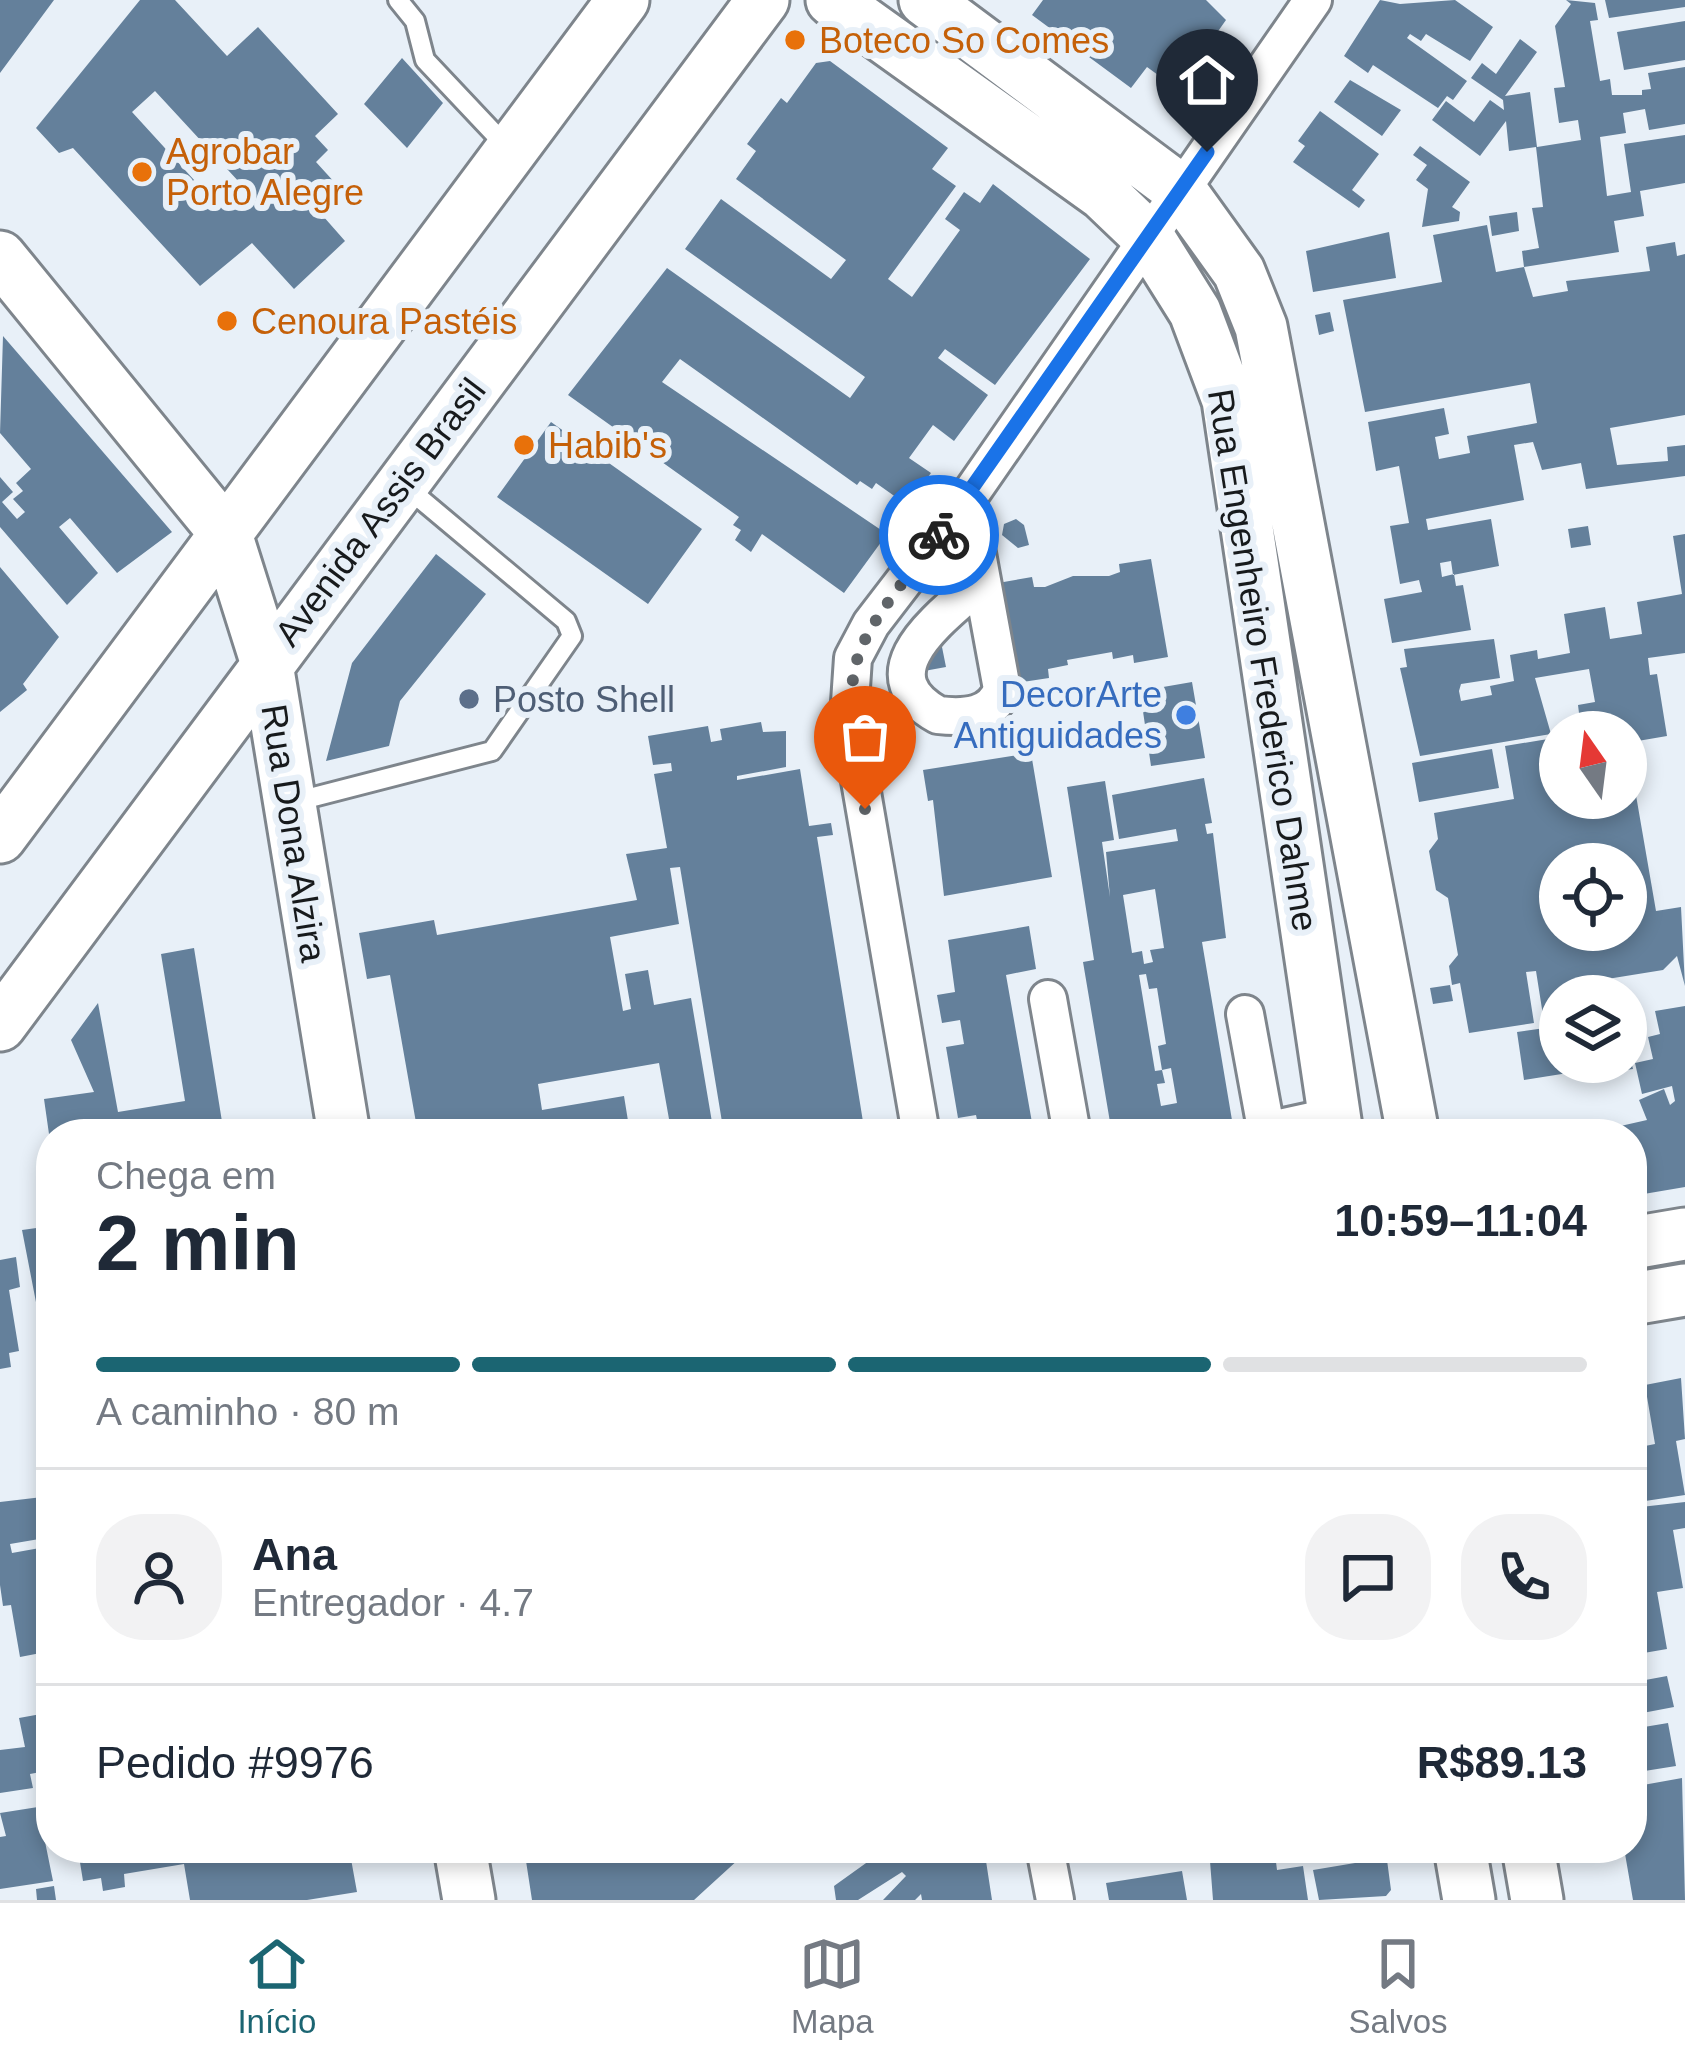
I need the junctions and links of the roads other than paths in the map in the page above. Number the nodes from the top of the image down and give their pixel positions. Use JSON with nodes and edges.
{"nodes":[{"id":1,"x":398,"y":0,"type":"edge"},
{"id":2,"x":622,"y":0,"type":"edge"},
{"id":3,"x":763,"y":0,"type":"edge"},
{"id":4,"x":832,"y":0,"type":"edge"},
{"id":5,"x":925,"y":0,"type":"edge"},
{"id":6,"x":1313,"y":0,"type":"edge"},
{"id":7,"x":509,"y":149,"type":"junction"},
{"id":8,"x":1180,"y":190,"type":"junction"},
{"id":9,"x":1148,"y":237,"type":"junction"},
{"id":10,"x":0,"y":257,"type":"edge"},
{"id":11,"x":401,"y":483,"type":"junction"},
{"id":12,"x":967,"y":499,"type":"junction"},
{"id":13,"x":226,"y":534,"type":"junction"},
{"id":14,"x":982,"y":581,"type":"dead end"},
{"id":15,"x":267,"y":664,"type":"junction"},
{"id":16,"x":290,"y":803,"type":"junction"},
{"id":17,"x":0,"y":837,"type":"edge"},
{"id":18,"x":1048,"y":1000,"type":"dead end"},
{"id":19,"x":1246,"y":1015,"type":"dead end"},
{"id":20,"x":0,"y":1025,"type":"edge"},
{"id":21,"x":342,"y":1119,"type":"edge"},
{"id":22,"x":918,"y":1119,"type":"edge"},
{"id":23,"x":1069,"y":1119,"type":"edge"},
{"id":24,"x":1265,"y":1119,"type":"edge"},
{"id":25,"x":1335,"y":1119,"type":"edge"},
{"id":26,"x":1410,"y":1119,"type":"edge"},
{"id":27,"x":1685,"y":1234,"type":"edge"},
{"id":28,"x":1647,"y":1240,"type":"edge"},
{"id":29,"x":1685,"y":1290,"type":"edge"},
{"id":30,"x":1647,"y":1296,"type":"edge"},
{"id":31,"x":463,"y":1863,"type":"edge"},
{"id":32,"x":1048,"y":1863,"type":"edge"},
{"id":33,"x":1463,"y":1863,"type":"edge"},
{"id":34,"x":1531,"y":1863,"type":"edge"},
{"id":35,"x":469,"y":1900,"type":"edge"},
{"id":36,"x":1054,"y":1900,"type":"edge"},
{"id":37,"x":1469,"y":1900,"type":"edge"},
{"id":38,"x":1537,"y":1900,"type":"edge"}],
"edges":[{"from":1,"to":7,"type":"lane"},
{"from":2,"to":7,"type":"street"},
{"from":3,"to":11,"type":"street","name":"Avenida Assis Brasil"},
{"from":4,"to":9,"type":"street","name":"Rua Engenheiro Frederico Dahme"},
{"from":5,"to":8,"type":"street","name":"Rua Engenheiro Frederico Dahme"},
{"from":6,"to":8,"type":"street"},
{"from":7,"to":13,"type":"street"},
{"from":8,"to":9,"type":"street"},
{"from":8,"to":26,"type":"street","name":"Rua Engenheiro Frederico Dahme"},
{"from":9,"to":12,"type":"street"},
{"from":9,"to":25,"type":"street","name":"Rua Engenheiro Frederico Dahme"},
{"from":10,"to":13,"type":"street","name":"Rua Dona Alzira"},
{"from":11,"to":15,"type":"street","name":"Avenida Assis Brasil"},
{"from":11,"to":16,"type":"lane"},
{"from":12,"to":14,"type":"street"},
{"from":12,"to":22,"type":"street"},
{"from":13,"to":15,"type":"street","name":"Rua Dona Alzira"},
{"from":13,"to":17,"type":"street"},
{"from":15,"to":16,"type":"street","name":"Rua Dona Alzira"},
{"from":15,"to":20,"type":"street","name":"Avenida Assis Brasil"},
{"from":16,"to":21,"type":"street","name":"Rua Dona Alzira"},
{"from":18,"to":23,"type":"street"},
{"from":19,"to":24,"type":"street"},
{"from":27,"to":28,"type":"street"},
{"from":29,"to":30,"type":"street"},
{"from":31,"to":35,"type":"street"},
{"from":32,"to":36,"type":"street"},
{"from":33,"to":37,"type":"street"},
{"from":34,"to":38,"type":"street"}]}
